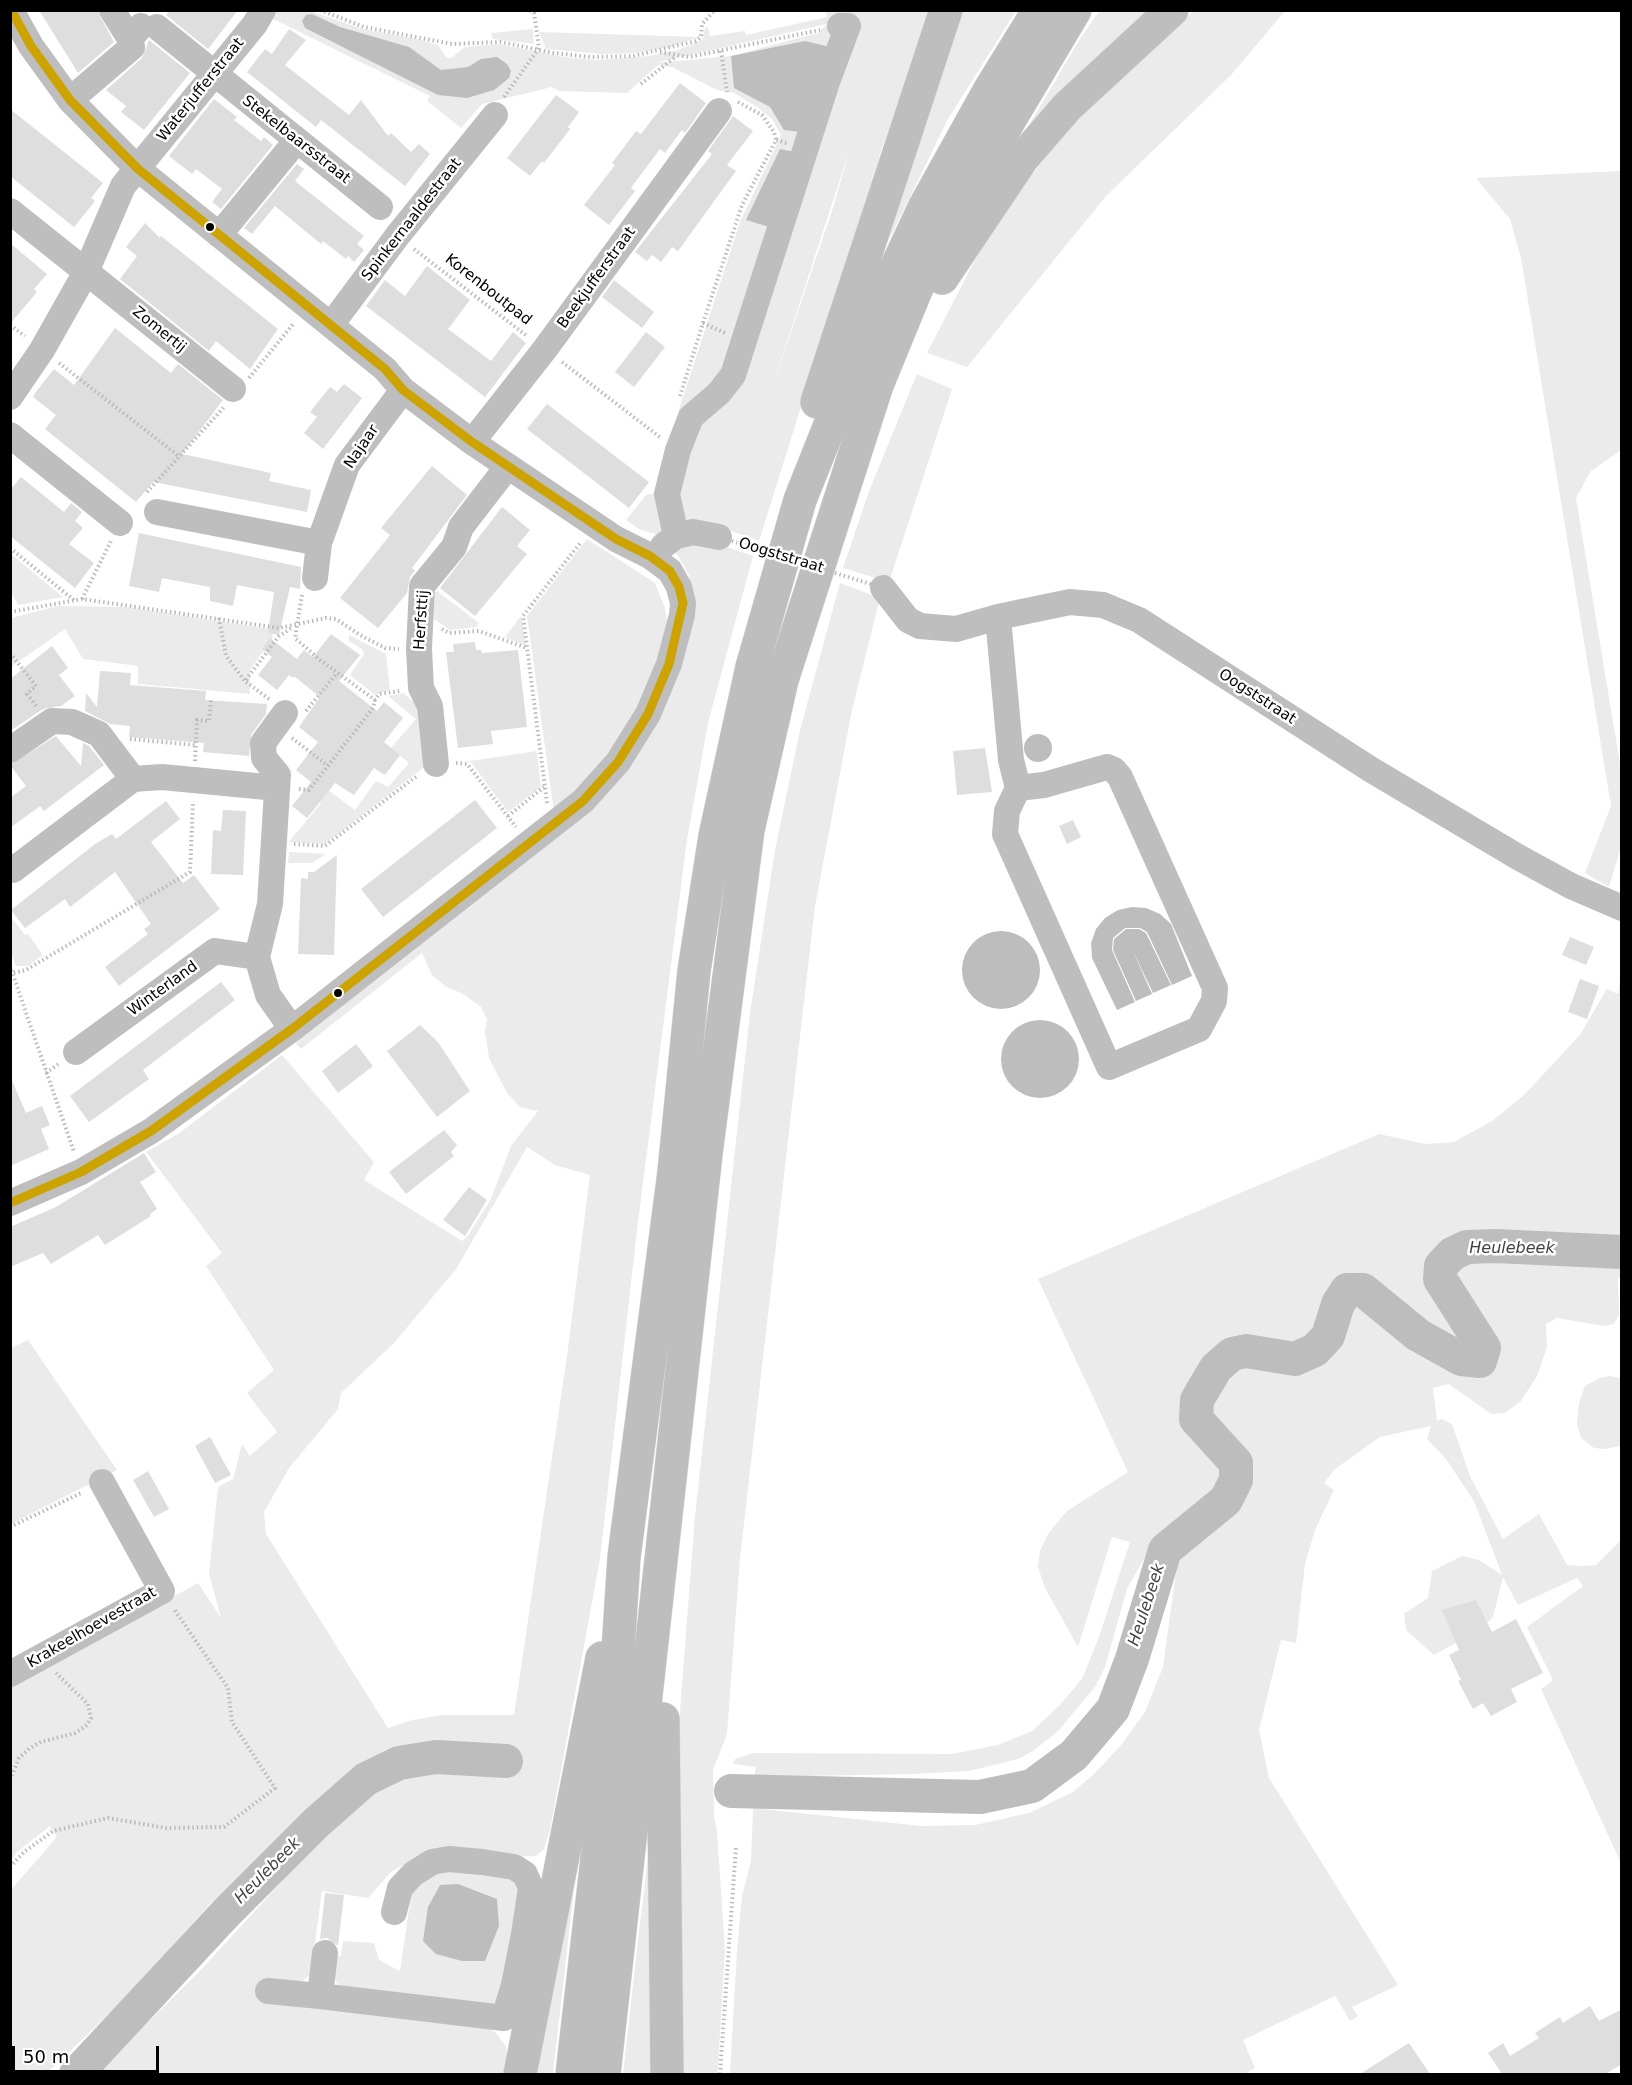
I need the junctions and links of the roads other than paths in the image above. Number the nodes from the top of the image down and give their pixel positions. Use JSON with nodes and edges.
{"nodes":[{"id":1,"x":11,"y":10,"type":"edge"},
{"id":2,"x":112,"y":10,"type":"edge"},
{"id":3,"x":263,"y":10,"type":"edge"},
{"id":4,"x":946,"y":10,"type":"edge"},
{"id":5,"x":1039,"y":10,"type":"edge"},
{"id":6,"x":1075,"y":10,"type":"edge"},
{"id":7,"x":1172,"y":10,"type":"edge"},
{"id":8,"x":156,"y":19,"type":"edge"},
{"id":9,"x":840,"y":26,"type":"road end"},
{"id":10,"x":130,"y":39,"type":"junction"},
{"id":11,"x":212,"y":74,"type":"junction"},
{"id":12,"x":70,"y":100,"type":"junction"},
{"id":13,"x":728,"y":102,"type":"road end"},
{"id":14,"x":495,"y":115,"type":"road end"},
{"id":15,"x":297,"y":140,"type":"junction"},
{"id":16,"x":138,"y":169,"type":"junction"},
{"id":17,"x":380,"y":207,"type":"dead end"},
{"id":18,"x":10,"y":211,"type":"edge"},
{"id":19,"x":219,"y":235,"type":"junction"},
{"id":20,"x":86,"y":272,"type":"junction"},
{"id":21,"x":331,"y":325,"type":"junction"},
{"id":22,"x":877,"y":385,"type":"junction"},
{"id":23,"x":403,"y":390,"type":"junction"},
{"id":24,"x":235,"y":392,"type":"road end"},
{"id":25,"x":10,"y":397,"type":"edge"},
{"id":26,"x":10,"y":435,"type":"edge"},
{"id":27,"x":472,"y":442,"type":"junction"},
{"id":28,"x":508,"y":466,"type":"junction"},
{"id":29,"x":800,"y":500,"type":"junction"},
{"id":30,"x":151,"y":503,"type":"road end"},
{"id":31,"x":120,"y":523,"type":"road end"},
{"id":32,"x":676,"y":536,"type":"junction"},
{"id":33,"x":719,"y":537,"type":"road end"},
{"id":34,"x":319,"y":543,"type":"junction"},
{"id":35,"x":650,"y":556,"type":"junction"},
{"id":36,"x":315,"y":578,"type":"road end"},
{"id":37,"x":880,"y":587,"type":"road end"},
{"id":38,"x":998,"y":617,"type":"junction"},
{"id":39,"x":280,"y":720,"type":"road end"},
{"id":40,"x":10,"y":750,"type":"edge"},
{"id":41,"x":436,"y":764,"type":"road end"},
{"id":42,"x":133,"y":779,"type":"junction"},
{"id":43,"x":278,"y":781,"type":"junction"},
{"id":44,"x":1018,"y":788,"type":"junction"},
{"id":45,"x":13,"y":870,"type":"dead end"},
{"id":46,"x":1621,"y":908,"type":"edge"},
{"id":47,"x":256,"y":957,"type":"junction"},
{"id":48,"x":292,"y":1029,"type":"junction"},
{"id":49,"x":76,"y":1052,"type":"dead end"},
{"id":50,"x":10,"y":1203,"type":"edge"},
{"id":51,"x":102,"y":1482,"type":"road end"},
{"id":52,"x":624,"y":1557,"type":"junction"},
{"id":53,"x":662,"y":1565,"type":"junction"},
{"id":54,"x":10,"y":1674,"type":"edge"},
{"id":55,"x":565,"y":1845,"type":"junction"},
{"id":56,"x":525,"y":1874,"type":"junction"},
{"id":57,"x":394,"y":1912,"type":"dead end"},
{"id":58,"x":325,"y":1953,"type":"dead end"},
{"id":59,"x":267,"y":1990,"type":"dead end"},
{"id":60,"x":320,"y":1996,"type":"junction"},
{"id":61,"x":504,"y":2018,"type":"junction"},
{"id":62,"x":522,"y":2066,"type":"edge"},
{"id":63,"x":572,"y":2074,"type":"edge"},
{"id":64,"x":604,"y":2074,"type":"edge"},
{"id":65,"x":667,"y":2074,"type":"edge"}],
"edges":[{"from":1,"to":12,"type":"street"},
{"from":2,"to":10,"type":"street"},
{"from":3,"to":11,"type":"street","name":"Waterjufferstraat"},
{"from":4,"to":29,"type":"highway"},
{"from":5,"to":29,"type":"highway"},
{"from":6,"to":22,"type":"highway"},
{"from":7,"to":22,"type":"highway"},
{"from":8,"to":10,"type":"street"},
{"from":8,"to":11,"type":"street","name":"Stekelbaarsstraat"},
{"from":9,"to":32,"type":"street"},
{"from":10,"to":12,"type":"street"},
{"from":11,"to":15,"type":"street","name":"Stekelbaarsstraat"},
{"from":11,"to":16,"type":"street","name":"Waterjufferstraat"},
{"from":12,"to":16,"type":"street"},
{"from":13,"to":27,"type":"street","name":"Beekjufferstraat"},
{"from":14,"to":21,"type":"street","name":"Spinkernaaldestraat"},
{"from":15,"to":17,"type":"street","name":"Stekelbaarsstraat"},
{"from":15,"to":19,"type":"street"},
{"from":16,"to":19,"type":"street"},
{"from":16,"to":20,"type":"street"},
{"from":18,"to":20,"type":"street","name":"Zomertij"},
{"from":19,"to":21,"type":"street"},
{"from":20,"to":24,"type":"street","name":"Zomertij"},
{"from":20,"to":25,"type":"street"},
{"from":21,"to":23,"type":"street"},
{"from":22,"to":53,"type":"highway"},
{"from":23,"to":27,"type":"street"},
{"from":23,"to":34,"type":"street","name":"Najaar"},
{"from":26,"to":31,"type":"street"},
{"from":27,"to":28,"type":"street"},
{"from":28,"to":35,"type":"street"},
{"from":28,"to":41,"type":"street","name":"Herfsttij"},
{"from":29,"to":52,"type":"highway"},
{"from":30,"to":34,"type":"street"},
{"from":32,"to":33,"type":"street","name":"Oogststraat"},
{"from":32,"to":35,"type":"street"},
{"from":34,"to":36,"type":"street","name":"Najaar"},
{"from":35,"to":48,"type":"street"},
{"from":37,"to":38,"type":"street","name":"Oogststraat"},
{"from":38,"to":44,"type":"street"},
{"from":38,"to":46,"type":"street","name":"Oogststraat"},
{"from":39,"to":43,"type":"street"},
{"from":40,"to":42,"type":"street"},
{"from":42,"to":43,"type":"street"},
{"from":42,"to":45,"type":"street"},
{"from":43,"to":47,"type":"street"},
{"from":44,"to":44,"type":"street"},
{"from":47,"to":48,"type":"street"},
{"from":47,"to":49,"type":"street","name":"Winterland"},
{"from":48,"to":50,"type":"street"},
{"from":51,"to":54,"type":"street","name":"Krakeelhoevestraat"},
{"from":52,"to":55,"type":"highway"},
{"from":52,"to":63,"type":"highway"},
{"from":53,"to":64,"type":"highway"},
{"from":53,"to":65,"type":"highway"},
{"from":55,"to":56,"type":"street"},
{"from":55,"to":62,"type":"highway"},
{"from":56,"to":57,"type":"street"},
{"from":56,"to":61,"type":"street"},
{"from":58,"to":60,"type":"street"},
{"from":59,"to":60,"type":"street"},
{"from":60,"to":61,"type":"street"},
{"from":61,"to":62,"type":"street"}]}
